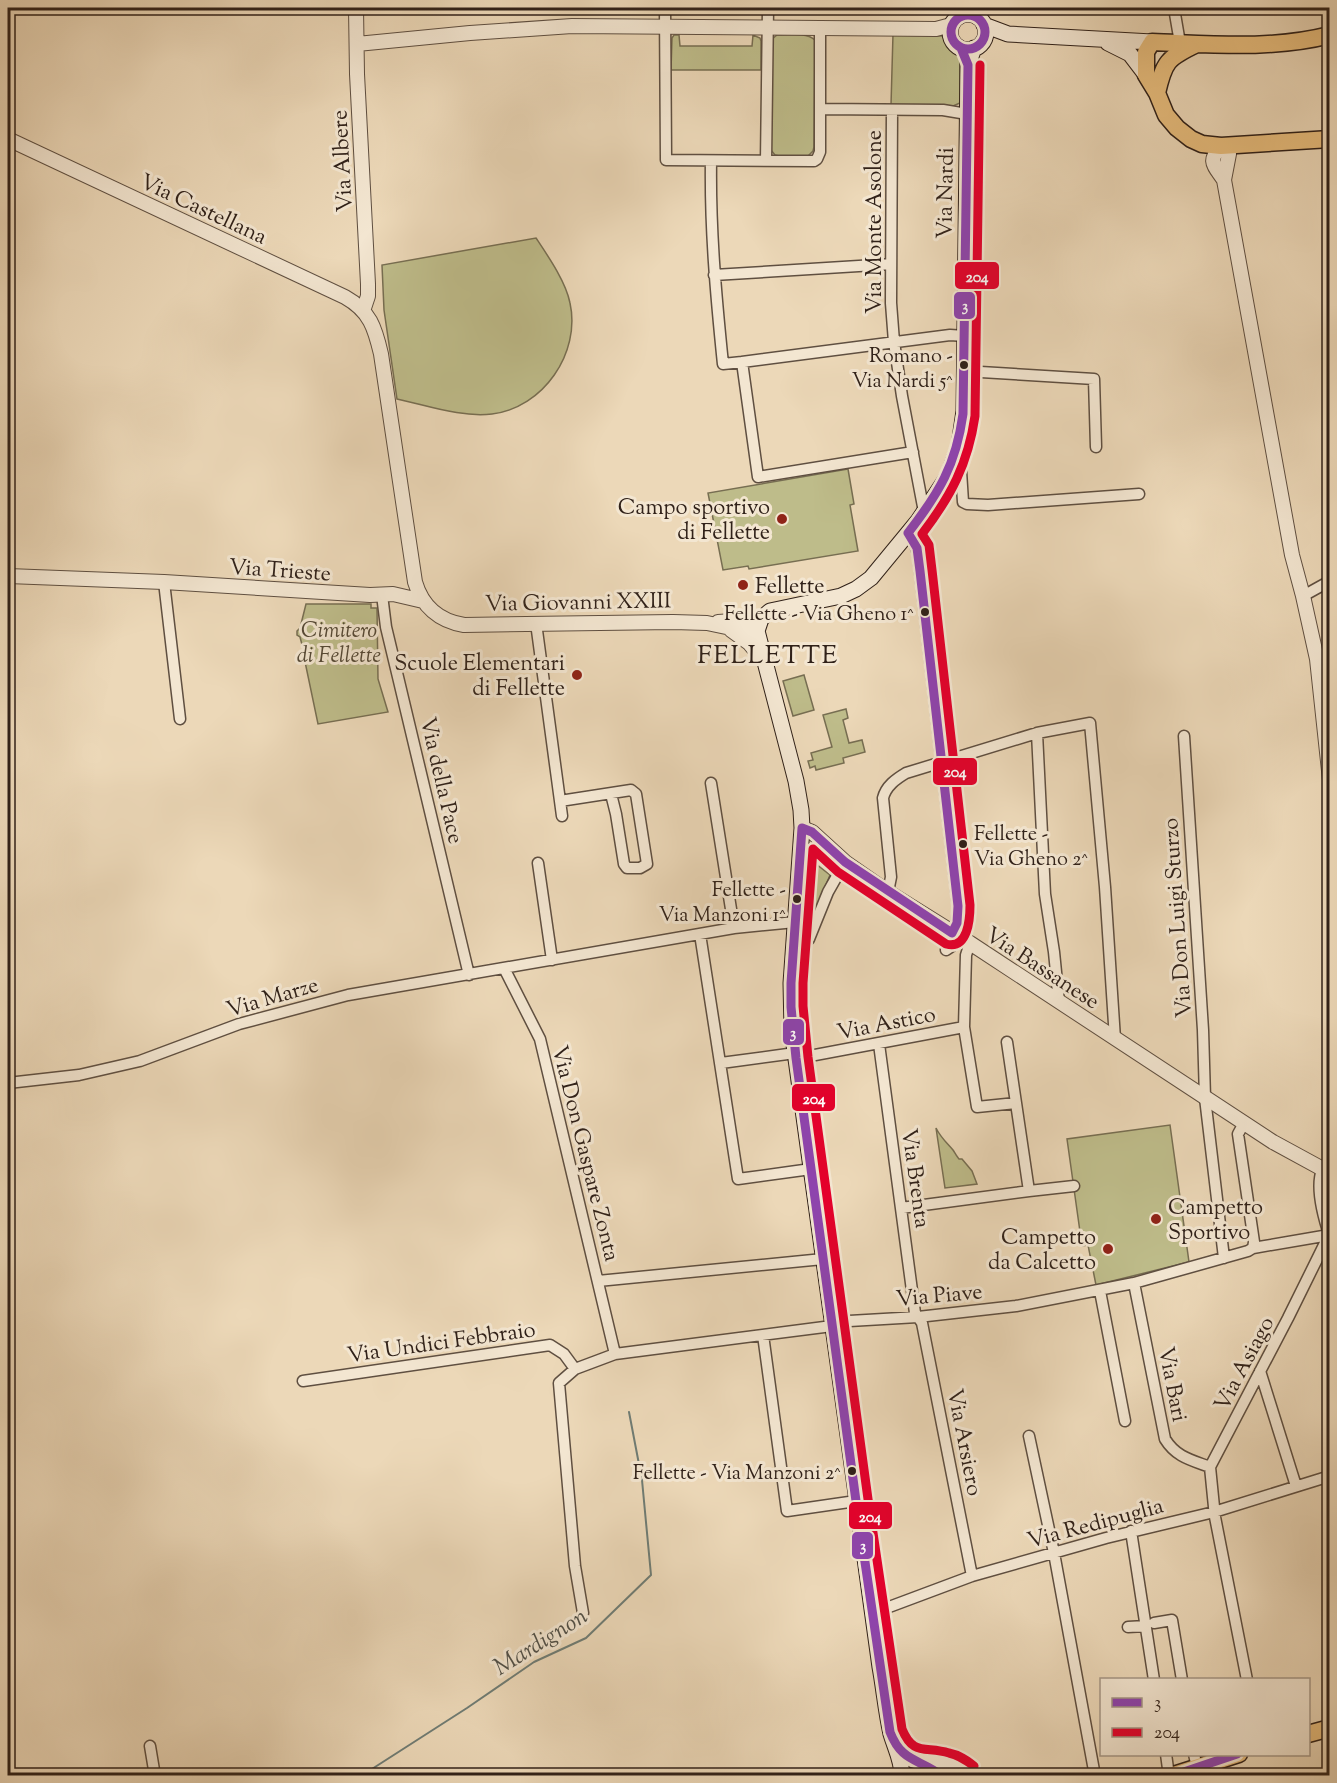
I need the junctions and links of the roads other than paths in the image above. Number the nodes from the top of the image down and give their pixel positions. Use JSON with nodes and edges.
{"nodes":[{"id":1,"x":356,"y":8,"type":"edge"},
{"id":2,"x":665,"y":8,"type":"edge"},
{"id":3,"x":768,"y":8,"type":"edge"},
{"id":4,"x":1174,"y":8,"type":"edge"},
{"id":5,"x":666,"y":26,"type":"junction"},
{"id":6,"x":820,"y":27,"type":"junction"},
{"id":7,"x":768,"y":28,"type":"junction"},
{"id":8,"x":968,"y":28,"type":"edge"},
{"id":9,"x":1329,"y":35,"type":"edge"},
{"id":10,"x":1100,"y":39,"type":"junction"},
{"id":11,"x":1152,"y":42,"type":"junction"},
{"id":12,"x":1188,"y":44,"type":"junction"},
{"id":13,"x":357,"y":45,"type":"junction"},
{"id":14,"x":1146,"y":75,"type":"junction"},
{"id":15,"x":1157,"y":93,"type":"junction"},
{"id":16,"x":820,"y":109,"type":"junction"},
{"id":17,"x":892,"y":110,"type":"junction"},
{"id":18,"x":967,"y":114,"type":"junction"},
{"id":19,"x":8,"y":139,"type":"edge"},
{"id":20,"x":1329,"y":139,"type":"edge"},
{"id":21,"x":1221,"y":146,"type":"junction"},
{"id":22,"x":711,"y":161,"type":"junction"},
{"id":23,"x":766,"y":161,"type":"junction"},
{"id":24,"x":891,"y":264,"type":"junction"},
{"id":25,"x":714,"y":275,"type":"junction"},
{"id":26,"x":363,"y":311,"type":"junction"},
{"id":27,"x":965,"y":336,"type":"junction"},
{"id":28,"x":894,"y":342,"type":"junction"},
{"id":29,"x":741,"y":362,"type":"junction"},
{"id":30,"x":964,"y":371,"type":"junction"},
{"id":31,"x":1096,"y":447,"type":"dead end"},
{"id":32,"x":913,"y":452,"type":"junction"},
{"id":33,"x":953,"y":465,"type":"junction"},
{"id":34,"x":1139,"y":494,"type":"dead end"},
{"id":35,"x":924,"y":512,"type":"junction"},
{"id":36,"x":908,"y":533,"type":"junction"},
{"id":37,"x":8,"y":576,"type":"edge"},
{"id":38,"x":1329,"y":581,"type":"edge"},
{"id":39,"x":164,"y":582,"type":"junction"},
{"id":40,"x":415,"y":582,"type":"junction"},
{"id":41,"x":388,"y":594,"type":"junction"},
{"id":42,"x":1303,"y":596,"type":"junction"},
{"id":43,"x":423,"y":601,"type":"junction"},
{"id":44,"x":536,"y":623,"type":"junction"},
{"id":45,"x":707,"y":623,"type":"junction"},
{"id":46,"x":759,"y":625,"type":"junction"},
{"id":47,"x":724,"y":627,"type":"junction"},
{"id":48,"x":764,"y":660,"type":"junction"},
{"id":49,"x":180,"y":719,"type":"dead end"},
{"id":50,"x":1037,"y":733,"type":"junction"},
{"id":51,"x":1184,"y":736,"type":"dead end"},
{"id":52,"x":942,"y":763,"type":"junction"},
{"id":53,"x":1329,"y":780,"type":"edge"},
{"id":54,"x":711,"y":783,"type":"dead end"},
{"id":55,"x":611,"y":794,"type":"junction"},
{"id":56,"x":560,"y":801,"type":"junction"},
{"id":57,"x":562,"y":816,"type":"dead end"},
{"id":58,"x":802,"y":828,"type":"junction"},
{"id":59,"x":845,"y":862,"type":"junction"},
{"id":60,"x":538,"y":863,"type":"dead end"},
{"id":61,"x":888,"y":892,"type":"junction"},
{"id":62,"x":795,"y":921,"type":"junction"},
{"id":63,"x":734,"y":928,"type":"junction"},
{"id":64,"x":700,"y":934,"type":"junction"},
{"id":65,"x":960,"y":937,"type":"junction"},
{"id":66,"x":794,"y":940,"type":"junction"},
{"id":67,"x":946,"y":950,"type":"dead end"},
{"id":68,"x":552,"y":960,"type":"junction"},
{"id":69,"x":504,"y":968,"type":"junction"},
{"id":70,"x":469,"y":975,"type":"junction"},
{"id":71,"x":1059,"y":1002,"type":"junction"},
{"id":72,"x":964,"y":1027,"type":"junction"},
{"id":73,"x":1115,"y":1039,"type":"junction"},
{"id":74,"x":1007,"y":1042,"type":"dead end"},
{"id":75,"x":879,"y":1044,"type":"junction"},
{"id":76,"x":795,"y":1053,"type":"junction"},
{"id":77,"x":815,"y":1055,"type":"dead end"},
{"id":78,"x":721,"y":1063,"type":"junction"},
{"id":79,"x":8,"y":1083,"type":"edge"},
{"id":80,"x":1205,"y":1098,"type":"junction"},
{"id":81,"x":1016,"y":1103,"type":"junction"},
{"id":82,"x":1244,"y":1124,"type":"junction"},
{"id":83,"x":811,"y":1169,"type":"junction"},
{"id":84,"x":1326,"y":1172,"type":"edge"},
{"id":85,"x":1074,"y":1186,"type":"dead end"},
{"id":86,"x":1029,"y":1191,"type":"junction"},
{"id":87,"x":901,"y":1208,"type":"junction"},
{"id":88,"x":1329,"y":1236,"type":"edge"},
{"id":89,"x":1253,"y":1248,"type":"junction"},
{"id":90,"x":1224,"y":1258,"type":"junction"},
{"id":91,"x":824,"y":1259,"type":"junction"},
{"id":92,"x":598,"y":1281,"type":"junction"},
{"id":93,"x":1134,"y":1283,"type":"junction"},
{"id":94,"x":1100,"y":1291,"type":"junction"},
{"id":95,"x":918,"y":1317,"type":"junction"},
{"id":96,"x":832,"y":1324,"type":"junction"},
{"id":97,"x":763,"y":1335,"type":"junction"},
{"id":98,"x":615,"y":1354,"type":"junction"},
{"id":99,"x":575,"y":1369,"type":"junction"},
{"id":100,"x":1260,"y":1371,"type":"junction"},
{"id":101,"x":303,"y":1381,"type":"dead end"},
{"id":102,"x":1125,"y":1421,"type":"dead end"},
{"id":103,"x":1029,"y":1436,"type":"dead end"},
{"id":104,"x":1210,"y":1467,"type":"junction"},
{"id":105,"x":1329,"y":1476,"type":"edge"},
{"id":106,"x":1296,"y":1486,"type":"junction"},
{"id":107,"x":569,"y":1497,"type":"junction"},
{"id":108,"x":557,"y":1500,"type":"dead end"},
{"id":109,"x":856,"y":1501,"type":"junction"},
{"id":110,"x":1214,"y":1512,"type":"junction"},
{"id":111,"x":1131,"y":1531,"type":"junction"},
{"id":112,"x":1054,"y":1553,"type":"junction"},
{"id":113,"x":972,"y":1576,"type":"junction"},
{"id":114,"x":583,"y":1613,"type":"dead end"},
{"id":115,"x":873,"y":1613,"type":"junction"},
{"id":116,"x":1150,"y":1624,"type":"junction"},
{"id":117,"x":1128,"y":1627,"type":"dead end"},
{"id":118,"x":1154,"y":1678,"type":"edge"},
{"id":119,"x":1182,"y":1678,"type":"edge"},
{"id":120,"x":1247,"y":1678,"type":"edge"},
{"id":121,"x":1329,"y":1728,"type":"edge"},
{"id":122,"x":1310,"y":1733,"type":"edge"},
{"id":123,"x":150,"y":1746,"type":"dead end"},
{"id":124,"x":898,"y":1749,"type":"junction"},
{"id":125,"x":1166,"y":1756,"type":"edge"},
{"id":126,"x":1232,"y":1756,"type":"edge"},
{"id":127,"x":913,"y":1760,"type":"junction"},
{"id":128,"x":1196,"y":1761,"type":"edge"},
{"id":129,"x":155,"y":1776,"type":"edge"},
{"id":130,"x":902,"y":1776,"type":"edge"},
{"id":131,"x":943,"y":1776,"type":"edge"},
{"id":132,"x":967,"y":1776,"type":"edge"},
{"id":133,"x":1095,"y":1776,"type":"edge"},
{"id":134,"x":1169,"y":1776,"type":"edge"}],
"edges":[{"from":1,"to":13,"type":"street","name":"Via Albere"},
{"from":2,"to":5,"type":"street"},
{"from":3,"to":7,"type":"street"},
{"from":4,"to":12,"type":"street"},
{"from":5,"to":7,"type":"street"},
{"from":5,"to":13,"type":"street"},
{"from":5,"to":22,"type":"street"},
{"from":6,"to":7,"type":"street"},
{"from":6,"to":8,"type":"street"},
{"from":6,"to":16,"type":"street"},
{"from":7,"to":23,"type":"street"},
{"from":8,"to":10,"type":"main road"},
{"from":8,"to":18,"type":"main road","name":"Via Nardi"},
{"from":9,"to":12,"type":"main road"},
{"from":10,"to":11,"type":"main road"},
{"from":10,"to":14,"type":"main road"},
{"from":11,"to":12,"type":"main road"},
{"from":11,"to":14,"type":"main road"},
{"from":11,"to":15,"type":"main road"},
{"from":12,"to":15,"type":"main road"},
{"from":13,"to":26,"type":"street","name":"Via Albere"},
{"from":14,"to":15,"type":"main road"},
{"from":15,"to":21,"type":"main road"},
{"from":16,"to":17,"type":"street"},
{"from":16,"to":23,"type":"street"},
{"from":17,"to":18,"type":"street"},
{"from":17,"to":24,"type":"street","name":"Via Monte Asolone"},
{"from":18,"to":27,"type":"main road","name":"Via Nardi"},
{"from":19,"to":26,"type":"street","name":"Via Castellana"},
{"from":20,"to":21,"type":"main road"},
{"from":21,"to":42,"type":"street"},
{"from":22,"to":23,"type":"street"},
{"from":22,"to":25,"type":"street"},
{"from":24,"to":25,"type":"street"},
{"from":24,"to":28,"type":"street","name":"Via Monte Asolone"},
{"from":25,"to":29,"type":"street"},
{"from":26,"to":40,"type":"street","name":"Via Castellana"},
{"from":27,"to":28,"type":"street"},
{"from":27,"to":30,"type":"main road","name":"Via Nardi"},
{"from":28,"to":29,"type":"street"},
{"from":28,"to":32,"type":"street","name":"Via Monte Asolone"},
{"from":29,"to":32,"type":"street"},
{"from":30,"to":31,"type":"street"},
{"from":30,"to":33,"type":"main road","name":"Via Nardi"},
{"from":32,"to":35,"type":"street","name":"Via Monte Asolone"},
{"from":33,"to":34,"type":"street"},
{"from":33,"to":35,"type":"main road","name":"Via Giovanni XXIII"},
{"from":35,"to":36,"type":"main road","name":"Via Giovanni XXIII"},
{"from":36,"to":46,"type":"main road","name":"Via Giovanni XXIII"},
{"from":36,"to":52,"type":"street"},
{"from":37,"to":39,"type":"street","name":"Via Trieste"},
{"from":38,"to":42,"type":"street"},
{"from":39,"to":41,"type":"street","name":"Via Trieste"},
{"from":39,"to":49,"type":"street"},
{"from":40,"to":41,"type":"street"},
{"from":40,"to":43,"type":"street"},
{"from":41,"to":43,"type":"street","name":"Via Trieste"},
{"from":41,"to":70,"type":"street","name":"Via della Pace"},
{"from":42,"to":53,"type":"street"},
{"from":43,"to":44,"type":"street","name":"Via Giovanni XXIII"},
{"from":44,"to":45,"type":"street","name":"Via Giovanni XXIII"},
{"from":44,"to":56,"type":"street"},
{"from":45,"to":46,"type":"street"},
{"from":45,"to":47,"type":"street","name":"Via Giovanni XXIII"},
{"from":46,"to":47,"type":"street","name":"Via Giovanni XXIII"},
{"from":46,"to":48,"type":"main road","name":"Via Giovanni XXIII"},
{"from":47,"to":48,"type":"street","name":"Via Giovanni XXIII"},
{"from":48,"to":58,"type":"main road","name":"Via Giovanni XXIII"},
{"from":50,"to":52,"type":"street"},
{"from":50,"to":71,"type":"street"},
{"from":50,"to":73,"type":"street"},
{"from":51,"to":80,"type":"street","name":"Via Don Luigi Sturzo"},
{"from":52,"to":61,"type":"street"},
{"from":52,"to":65,"type":"street"},
{"from":54,"to":63,"type":"street"},
{"from":55,"to":55,"type":"street"},
{"from":55,"to":56,"type":"street"},
{"from":56,"to":57,"type":"street"},
{"from":58,"to":59,"type":"street","name":"Via Bassanese"},
{"from":58,"to":62,"type":"main road","name":"Via Giovanni XXIII"},
{"from":59,"to":61,"type":"street","name":"Via Bassanese"},
{"from":59,"to":66,"type":"street"},
{"from":60,"to":68,"type":"street"},
{"from":61,"to":65,"type":"street","name":"Via Bassanese"},
{"from":62,"to":63,"type":"street","name":"Via Marze"},
{"from":62,"to":66,"type":"main road","name":"Via Giovanni XXIII"},
{"from":63,"to":64,"type":"street","name":"Via Marze"},
{"from":64,"to":68,"type":"street","name":"Via Marze"},
{"from":64,"to":78,"type":"street"},
{"from":65,"to":67,"type":"street"},
{"from":65,"to":71,"type":"street","name":"Via Bassanese"},
{"from":65,"to":72,"type":"street"},
{"from":66,"to":76,"type":"main road","name":"Via Giovanni XXIII"},
{"from":68,"to":69,"type":"street","name":"Via Marze"},
{"from":69,"to":70,"type":"street","name":"Via Marze"},
{"from":69,"to":92,"type":"street","name":"Via Don Gaspare Zonta"},
{"from":70,"to":79,"type":"street","name":"Via Marze"},
{"from":71,"to":73,"type":"street","name":"Via Bassanese"},
{"from":72,"to":75,"type":"street","name":"Via Astico"},
{"from":72,"to":81,"type":"street"},
{"from":73,"to":80,"type":"street","name":"Via Bassanese"},
{"from":74,"to":81,"type":"street"},
{"from":75,"to":77,"type":"street","name":"Via Astico"},
{"from":75,"to":87,"type":"street","name":"Via Brenta"},
{"from":76,"to":78,"type":"street"},
{"from":76,"to":83,"type":"main road","name":"Via Giovanni XXIII"},
{"from":78,"to":83,"type":"street"},
{"from":80,"to":82,"type":"street","name":"Via Bassanese"},
{"from":80,"to":90,"type":"street"},
{"from":81,"to":86,"type":"street"},
{"from":82,"to":84,"type":"street","name":"Via Bassanese"},
{"from":82,"to":89,"type":"street"},
{"from":83,"to":91,"type":"main road","name":"Via Giovanni XXIII"},
{"from":84,"to":88,"type":"street"},
{"from":85,"to":86,"type":"street"},
{"from":86,"to":87,"type":"street"},
{"from":87,"to":95,"type":"street","name":"Via Brenta"},
{"from":88,"to":89,"type":"street","name":"Via Piave"},
{"from":88,"to":100,"type":"street","name":"Via Asiago"},
{"from":89,"to":90,"type":"street","name":"Via Piave"},
{"from":90,"to":93,"type":"street","name":"Via Piave"},
{"from":91,"to":92,"type":"street"},
{"from":91,"to":96,"type":"main road","name":"Via Giovanni XXIII"},
{"from":92,"to":98,"type":"street","name":"Via Don Gaspare Zonta"},
{"from":93,"to":94,"type":"street","name":"Via Piave"},
{"from":93,"to":104,"type":"street","name":"Via Bari"},
{"from":94,"to":95,"type":"street","name":"Via Piave"},
{"from":94,"to":102,"type":"street"},
{"from":95,"to":96,"type":"street","name":"Via Piave"},
{"from":95,"to":113,"type":"street","name":"Via Arsiero"},
{"from":96,"to":97,"type":"street"},
{"from":96,"to":109,"type":"main road","name":"Via Giovanni XXIII"},
{"from":97,"to":98,"type":"street"},
{"from":97,"to":109,"type":"street"},
{"from":98,"to":99,"type":"street"},
{"from":99,"to":101,"type":"street","name":"Via Undici Febbraio"},
{"from":99,"to":107,"type":"street"},
{"from":100,"to":104,"type":"street","name":"Via Asiago"},
{"from":100,"to":106,"type":"street"},
{"from":103,"to":112,"type":"street"},
{"from":104,"to":110,"type":"street"},
{"from":105,"to":106,"type":"street","name":"Via Redipuglia"},
{"from":106,"to":110,"type":"street","name":"Via Redipuglia"},
{"from":107,"to":108,"type":"street"},
{"from":107,"to":114,"type":"street"},
{"from":109,"to":115,"type":"main road","name":"Via Giovanni XXIII"},
{"from":110,"to":111,"type":"street","name":"Via Redipuglia"},
{"from":110,"to":120,"type":"street"},
{"from":111,"to":112,"type":"street","name":"Via Redipuglia"},
{"from":111,"to":116,"type":"street"},
{"from":112,"to":113,"type":"street","name":"Via Redipuglia"},
{"from":112,"to":133,"type":"street"},
{"from":113,"to":115,"type":"street","name":"Via Redipuglia"},
{"from":115,"to":124,"type":"main road","name":"Via Giovanni XXIII"},
{"from":116,"to":117,"type":"street"},
{"from":116,"to":118,"type":"street"},
{"from":116,"to":119,"type":"street"},
{"from":121,"to":122,"type":"main road"},
{"from":123,"to":129,"type":"street"},
{"from":124,"to":127,"type":"main road"},
{"from":124,"to":130,"type":"main road","name":"Via Giovanni XXIII"},
{"from":125,"to":134,"type":"street"},
{"from":126,"to":128,"type":"main road"},
{"from":127,"to":131,"type":"main road"},
{"from":127,"to":132,"type":"main road"},
{"from":128,"to":134,"type":"main road"}]}
